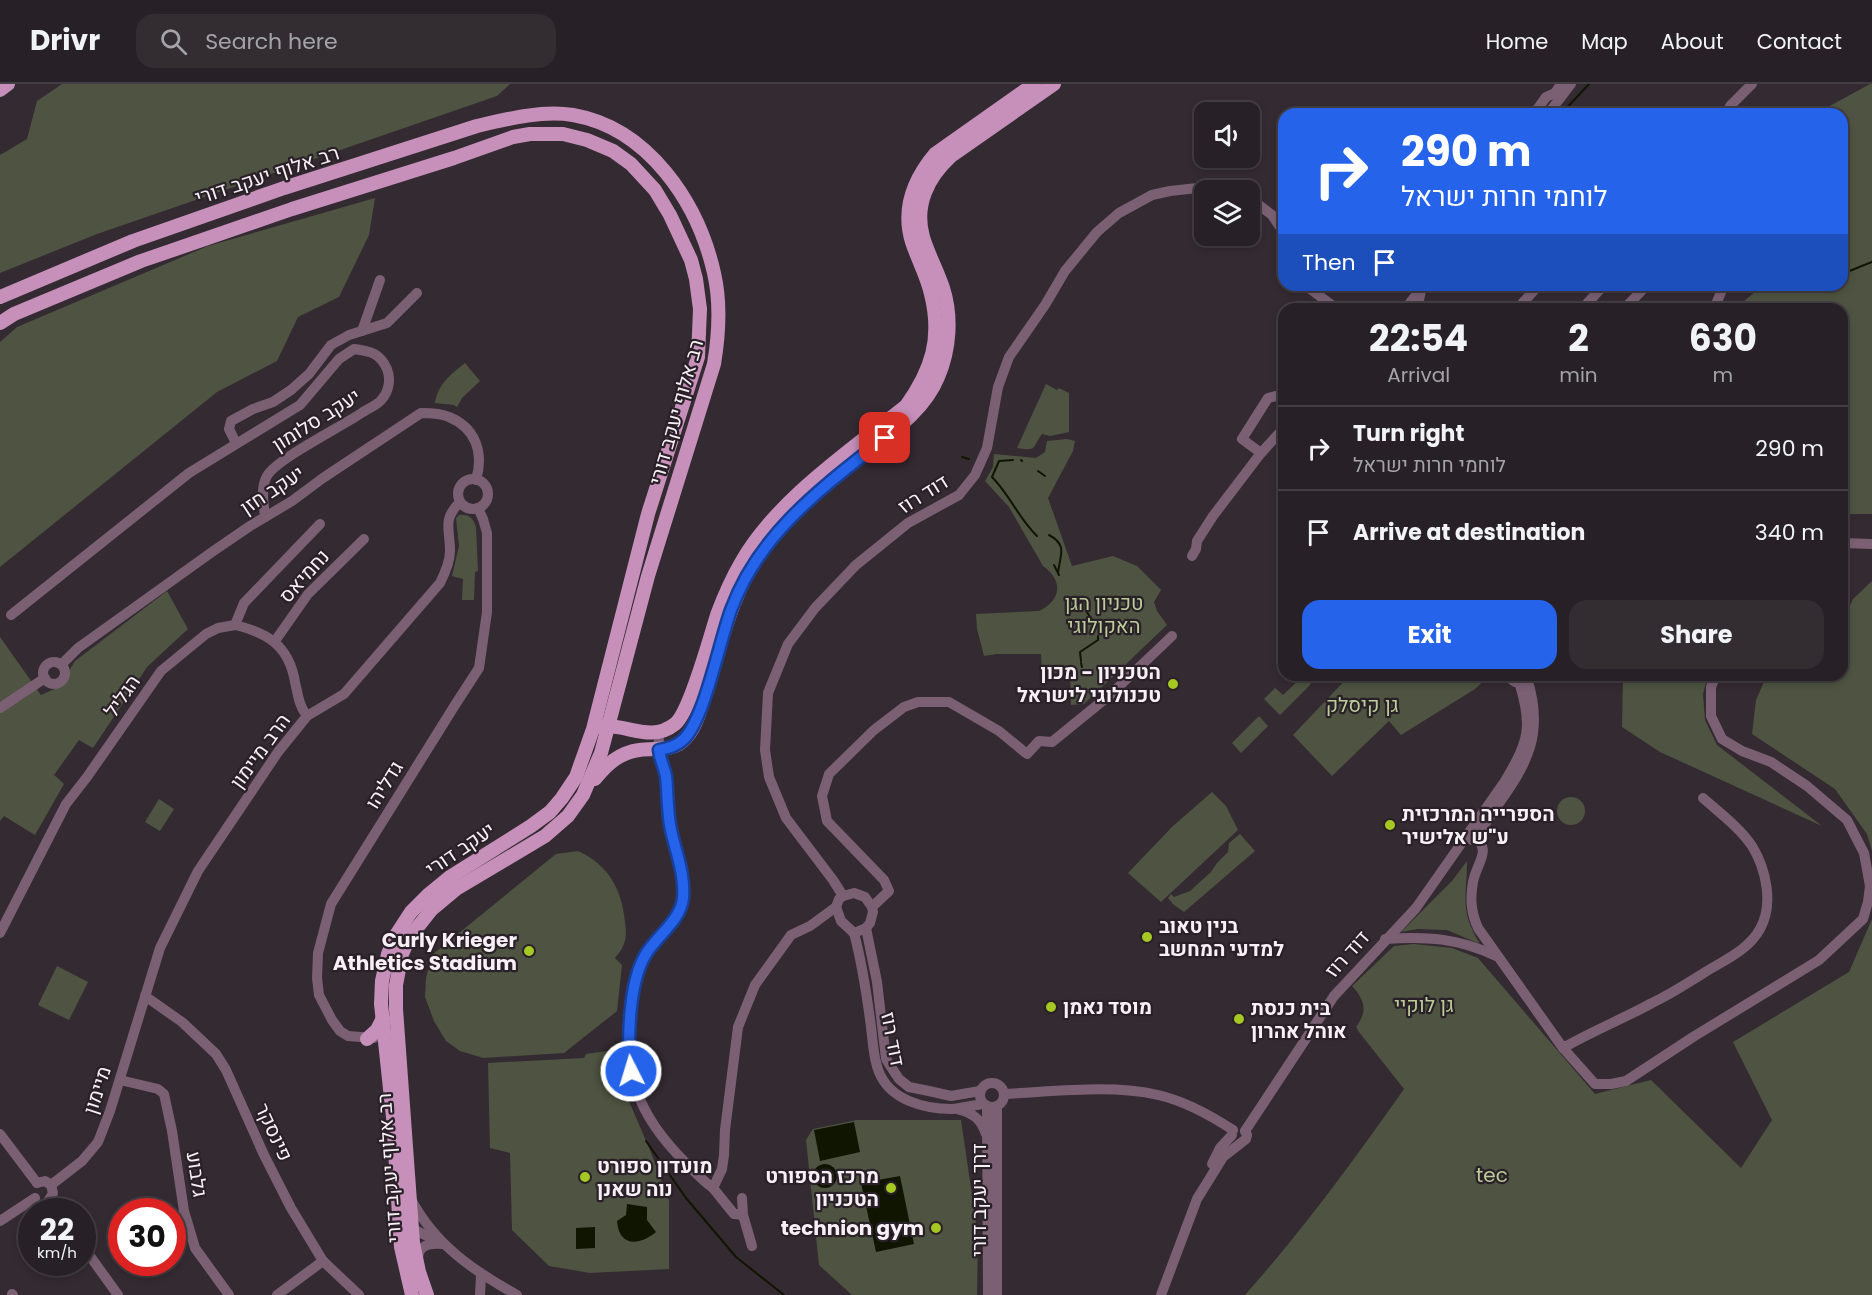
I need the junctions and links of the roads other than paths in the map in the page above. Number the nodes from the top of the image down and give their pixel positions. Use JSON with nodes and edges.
{"nodes":[{"id":1,"x":8,"y":84,"type":"edge"},
{"id":2,"x":1034,"y":84,"type":"edge"},
{"id":3,"x":1054,"y":84,"type":"edge"},
{"id":4,"x":1571,"y":84,"type":"edge"},
{"id":5,"x":1752,"y":84,"type":"edge"},
{"id":6,"x":1558,"y":88,"type":"edge"},
{"id":7,"x":0,"y":90,"type":"edge"},
{"id":8,"x":1730,"y":106,"type":"dead end"},
{"id":9,"x":1538,"y":108,"type":"edge"},
{"id":10,"x":1546,"y":108,"type":"edge"},
{"id":11,"x":1553,"y":108,"type":"edge"},
{"id":12,"x":1194,"y":188,"type":"edge"},
{"id":13,"x":1260,"y":206,"type":"edge"},
{"id":14,"x":1278,"y":224,"type":"edge"},
{"id":15,"x":380,"y":280,"type":"dead end"},
{"id":16,"x":1312,"y":291,"type":"edge"},
{"id":17,"x":1317,"y":291,"type":"edge"},
{"id":18,"x":1419,"y":291,"type":"edge"},
{"id":19,"x":1534,"y":291,"type":"edge"},
{"id":20,"x":1598,"y":291,"type":"edge"},
{"id":21,"x":1641,"y":291,"type":"edge"},
{"id":22,"x":417,"y":293,"type":"dead end"},
{"id":23,"x":0,"y":297,"type":"edge"},
{"id":24,"x":1323,"y":300,"type":"junction"},
{"id":25,"x":1328,"y":303,"type":"edge"},
{"id":26,"x":1410,"y":303,"type":"edge"},
{"id":27,"x":1522,"y":303,"type":"edge"},
{"id":28,"x":1588,"y":303,"type":"edge"},
{"id":29,"x":1630,"y":303,"type":"edge"},
{"id":30,"x":0,"y":323,"type":"edge"},
{"id":31,"x":362,"y":331,"type":"junction"},
{"id":32,"x":1278,"y":396,"type":"edge"},
{"id":33,"x":1278,"y":435,"type":"edge"},
{"id":34,"x":236,"y":443,"type":"junction"},
{"id":35,"x":1261,"y":453,"type":"junction"},
{"id":36,"x":476,"y":480,"type":"junction"},
{"id":37,"x":460,"y":502,"type":"junction"},
{"id":38,"x":478,"y":508,"type":"junction"},
{"id":39,"x":265,"y":517,"type":"junction"},
{"id":40,"x":320,"y":524,"type":"dead end"},
{"id":41,"x":364,"y":539,"type":"dead end"},
{"id":42,"x":1848,"y":543,"type":"edge"},
{"id":43,"x":1872,"y":544,"type":"edge"},
{"id":44,"x":1192,"y":556,"type":"dead end"},
{"id":45,"x":11,"y":615,"type":"dead end"},
{"id":46,"x":235,"y":625,"type":"junction"},
{"id":47,"x":1172,"y":636,"type":"dead end"},
{"id":48,"x":275,"y":641,"type":"junction"},
{"id":49,"x":62,"y":664,"type":"junction"},
{"id":50,"x":45,"y":678,"type":"junction"},
{"id":51,"x":1525,"y":681,"type":"edge"},
{"id":52,"x":1526,"y":681,"type":"edge"},
{"id":53,"x":1714,"y":681,"type":"edge"},
{"id":54,"x":616,"y":700,"type":"junction"},
{"id":55,"x":0,"y":708,"type":"edge"},
{"id":56,"x":307,"y":716,"type":"junction"},
{"id":57,"x":609,"y":725,"type":"junction"},
{"id":58,"x":593,"y":729,"type":"junction"},
{"id":59,"x":654,"y":732,"type":"junction"},
{"id":60,"x":604,"y":742,"type":"junction"},
{"id":61,"x":641,"y":749,"type":"junction"},
{"id":62,"x":659,"y":750,"type":"junction"},
{"id":63,"x":583,"y":795,"type":"junction"},
{"id":64,"x":1703,"y":798,"type":"dead end"},
{"id":65,"x":1490,"y":816,"type":"junction"},
{"id":66,"x":1473,"y":834,"type":"junction"},
{"id":67,"x":1481,"y":862,"type":"junction"},
{"id":68,"x":843,"y":896,"type":"junction"},
{"id":69,"x":836,"y":907,"type":"junction"},
{"id":70,"x":872,"y":907,"type":"junction"},
{"id":71,"x":842,"y":922,"type":"junction"},
{"id":72,"x":810,"y":926,"type":"junction"},
{"id":73,"x":866,"y":928,"type":"junction"},
{"id":74,"x":0,"y":933,"type":"edge"},
{"id":75,"x":854,"y":933,"type":"junction"},
{"id":76,"x":1385,"y":939,"type":"junction"},
{"id":77,"x":1497,"y":957,"type":"junction"},
{"id":78,"x":147,"y":992,"type":"junction"},
{"id":79,"x":381,"y":1038,"type":"junction"},
{"id":80,"x":1563,"y":1048,"type":"junction"},
{"id":81,"x":120,"y":1080,"type":"junction"},
{"id":82,"x":980,"y":1091,"type":"junction"},
{"id":83,"x":1004,"y":1094,"type":"junction"},
{"id":84,"x":989,"y":1105,"type":"junction"},
{"id":85,"x":954,"y":1109,"type":"junction"},
{"id":86,"x":0,"y":1134,"type":"edge"},
{"id":87,"x":1235,"y":1136,"type":"junction"},
{"id":88,"x":988,"y":1143,"type":"junction"},
{"id":89,"x":37,"y":1182,"type":"junction"},
{"id":90,"x":51,"y":1185,"type":"junction"},
{"id":91,"x":713,"y":1188,"type":"junction"},
{"id":92,"x":410,"y":1196,"type":"junction"},
{"id":93,"x":35,"y":1198,"type":"edge"},
{"id":94,"x":50,"y":1198,"type":"edge"},
{"id":95,"x":742,"y":1198,"type":"dead end"},
{"id":96,"x":18,"y":1209,"type":"edge"},
{"id":97,"x":399,"y":1213,"type":"junction"},
{"id":98,"x":743,"y":1215,"type":"junction"},
{"id":99,"x":0,"y":1221,"type":"edge"},
{"id":100,"x":412,"y":1229,"type":"junction"},
{"id":101,"x":445,"y":1245,"type":"junction"},
{"id":102,"x":752,"y":1246,"type":"dead end"},
{"id":103,"x":323,"y":1262,"type":"junction"},
{"id":104,"x":96,"y":1264,"type":"edge"},
{"id":105,"x":418,"y":1266,"type":"junction"},
{"id":106,"x":481,"y":1275,"type":"junction"},
{"id":107,"x":118,"y":1295,"type":"edge"},
{"id":108,"x":229,"y":1295,"type":"edge"},
{"id":109,"x":277,"y":1295,"type":"edge"},
{"id":110,"x":359,"y":1295,"type":"edge"},
{"id":111,"x":412,"y":1295,"type":"edge"},
{"id":112,"x":427,"y":1295,"type":"edge"},
{"id":113,"x":480,"y":1295,"type":"edge"},
{"id":114,"x":518,"y":1295,"type":"edge"},
{"id":115,"x":988,"y":1295,"type":"edge"},
{"id":116,"x":997,"y":1295,"type":"edge"},
{"id":117,"x":1161,"y":1295,"type":"edge"}],
"edges":[{"from":1,"to":7,"type":"main road"},
{"from":2,"to":59,"type":"main road"},
{"from":3,"to":62,"type":"main road"},
{"from":4,"to":11,"type":"street"},
{"from":5,"to":8,"type":"street"},
{"from":6,"to":9,"type":"street"},
{"from":6,"to":10,"type":"street"},
{"from":12,"to":68,"type":"street","name":"דוד רוז"},
{"from":13,"to":14,"type":"street"},
{"from":15,"to":31,"type":"street"},
{"from":16,"to":24,"type":"street"},
{"from":17,"to":24,"type":"street"},
{"from":18,"to":26,"type":"street"},
{"from":19,"to":27,"type":"street"},
{"from":20,"to":28,"type":"street"},
{"from":21,"to":29,"type":"street"},
{"from":22,"to":31,"type":"street","name":"יעקב סלומון"},
{"from":23,"to":54,"type":"main road","name":"רב אלוף יעקב דורי"},
{"from":24,"to":25,"type":"street"},
{"from":30,"to":58,"type":"main road","name":"רב אלוף יעקב דורי"},
{"from":31,"to":34,"type":"street","name":"יעקב סלומון"},
{"from":32,"to":35,"type":"street"},
{"from":33,"to":35,"type":"street"},
{"from":34,"to":39,"type":"street","name":"יעקב סלומון"},
{"from":34,"to":45,"type":"street","name":"יעקב סלומון"},
{"from":35,"to":44,"type":"street"},
{"from":36,"to":37,"type":"street"},
{"from":36,"to":38,"type":"street"},
{"from":36,"to":39,"type":"street","name":"יעקב חזן"},
{"from":37,"to":38,"type":"street"},
{"from":37,"to":56,"type":"street","name":"הרב מיימון"},
{"from":38,"to":79,"type":"street","name":"גדליהו"},
{"from":39,"to":49,"type":"street","name":"יעקב חזן"},
{"from":40,"to":46,"type":"street"},
{"from":41,"to":48,"type":"street","name":"נחמיאס"},
{"from":42,"to":43,"type":"street"},
{"from":46,"to":48,"type":"street"},
{"from":46,"to":74,"type":"street","name":"הגליל"},
{"from":47,"to":70,"type":"street"},
{"from":48,"to":56,"type":"street"},
{"from":49,"to":50,"type":"street"},
{"from":49,"to":50,"type":"street"},
{"from":50,"to":55,"type":"street"},
{"from":51,"to":66,"type":"street","name":"דוד רוז"},
{"from":52,"to":65,"type":"street","name":"דוד רוז"},
{"from":53,"to":80,"type":"street"},
{"from":54,"to":57,"type":"main road","name":"רב אלוף יעקב דורי"},
{"from":54,"to":59,"type":"main road"},
{"from":56,"to":78,"type":"street","name":"הרב מיימון"},
{"from":57,"to":58,"type":"main road"},
{"from":57,"to":59,"type":"main road"},
{"from":57,"to":60,"type":"main road","name":"רב אלוף יעקב דורי"},
{"from":58,"to":60,"type":"main road"},
{"from":58,"to":79,"type":"main road","name":"יעקב דורי"},
{"from":59,"to":62,"type":"street"},
{"from":60,"to":61,"type":"main road"},
{"from":60,"to":63,"type":"main road","name":"רב אלוף יעקב דורי"},
{"from":61,"to":62,"type":"main road"},
{"from":61,"to":63,"type":"main road"},
{"from":62,"to":91,"type":"street"},
{"from":63,"to":79,"type":"main road","name":"רב אלוף יעקב דורי"},
{"from":64,"to":80,"type":"street"},
{"from":65,"to":66,"type":"street","name":"דוד רוז"},
{"from":65,"to":67,"type":"street"},
{"from":66,"to":67,"type":"street"},
{"from":66,"to":76,"type":"street","name":"דוד רוז"},
{"from":67,"to":77,"type":"street"},
{"from":68,"to":69,"type":"street"},
{"from":68,"to":70,"type":"street"},
{"from":69,"to":71,"type":"street"},
{"from":69,"to":72,"type":"street"},
{"from":70,"to":73,"type":"street"},
{"from":71,"to":72,"type":"street"},
{"from":71,"to":75,"type":"street"},
{"from":72,"to":91,"type":"street"},
{"from":73,"to":75,"type":"street"},
{"from":73,"to":82,"type":"street","name":"דוד רוז"},
{"from":75,"to":85,"type":"street","name":"דוד רוז"},
{"from":76,"to":77,"type":"street"},
{"from":76,"to":87,"type":"street","name":"דוד רוז"},
{"from":77,"to":80,"type":"street"},
{"from":78,"to":81,"type":"street","name":"מיימון"},
{"from":78,"to":103,"type":"street","name":"פינסקר"},
{"from":79,"to":92,"type":"main road","name":"רב אלוף יעקב דורי"},
{"from":79,"to":97,"type":"main road","name":"רב אלוף יעקב דורי"},
{"from":81,"to":90,"type":"street","name":"מיימון"},
{"from":81,"to":108,"type":"street","name":"גלבוע"},
{"from":82,"to":83,"type":"street"},
{"from":82,"to":84,"type":"street"},
{"from":83,"to":84,"type":"street"},
{"from":83,"to":87,"type":"street"},
{"from":84,"to":85,"type":"street","name":"דוד רוז"},
{"from":84,"to":88,"type":"street","name":"דרך יעקב דורי"},
{"from":84,"to":116,"type":"street","name":"דרך יעקב דורי"},
{"from":85,"to":88,"type":"street"},
{"from":86,"to":89,"type":"street"},
{"from":87,"to":117,"type":"street","name":"דוד רוז"},
{"from":88,"to":115,"type":"street","name":"דרך יעקב דורי"},
{"from":89,"to":90,"type":"street"},
{"from":89,"to":93,"type":"street"},
{"from":90,"to":94,"type":"street"},
{"from":91,"to":98,"type":"street"},
{"from":92,"to":100,"type":"main road","name":"רב אלוף יעקב דורי"},
{"from":92,"to":101,"type":"street"},
{"from":95,"to":98,"type":"street"},
{"from":96,"to":99,"type":"street"},
{"from":97,"to":100,"type":"street"},
{"from":97,"to":111,"type":"main road","name":"רב אלוף יעקב דורי"},
{"from":98,"to":102,"type":"street"},
{"from":100,"to":101,"type":"street"},
{"from":100,"to":105,"type":"main road","name":"רב אלוף יעקב דורי"},
{"from":101,"to":105,"type":"street"},
{"from":101,"to":106,"type":"street"},
{"from":103,"to":109,"type":"street"},
{"from":103,"to":110,"type":"street","name":"פינסקר"},
{"from":104,"to":107,"type":"street"},
{"from":105,"to":112,"type":"main road","name":"רב אלוף יעקב דורי"},
{"from":106,"to":113,"type":"street"},
{"from":106,"to":114,"type":"street"}]}
